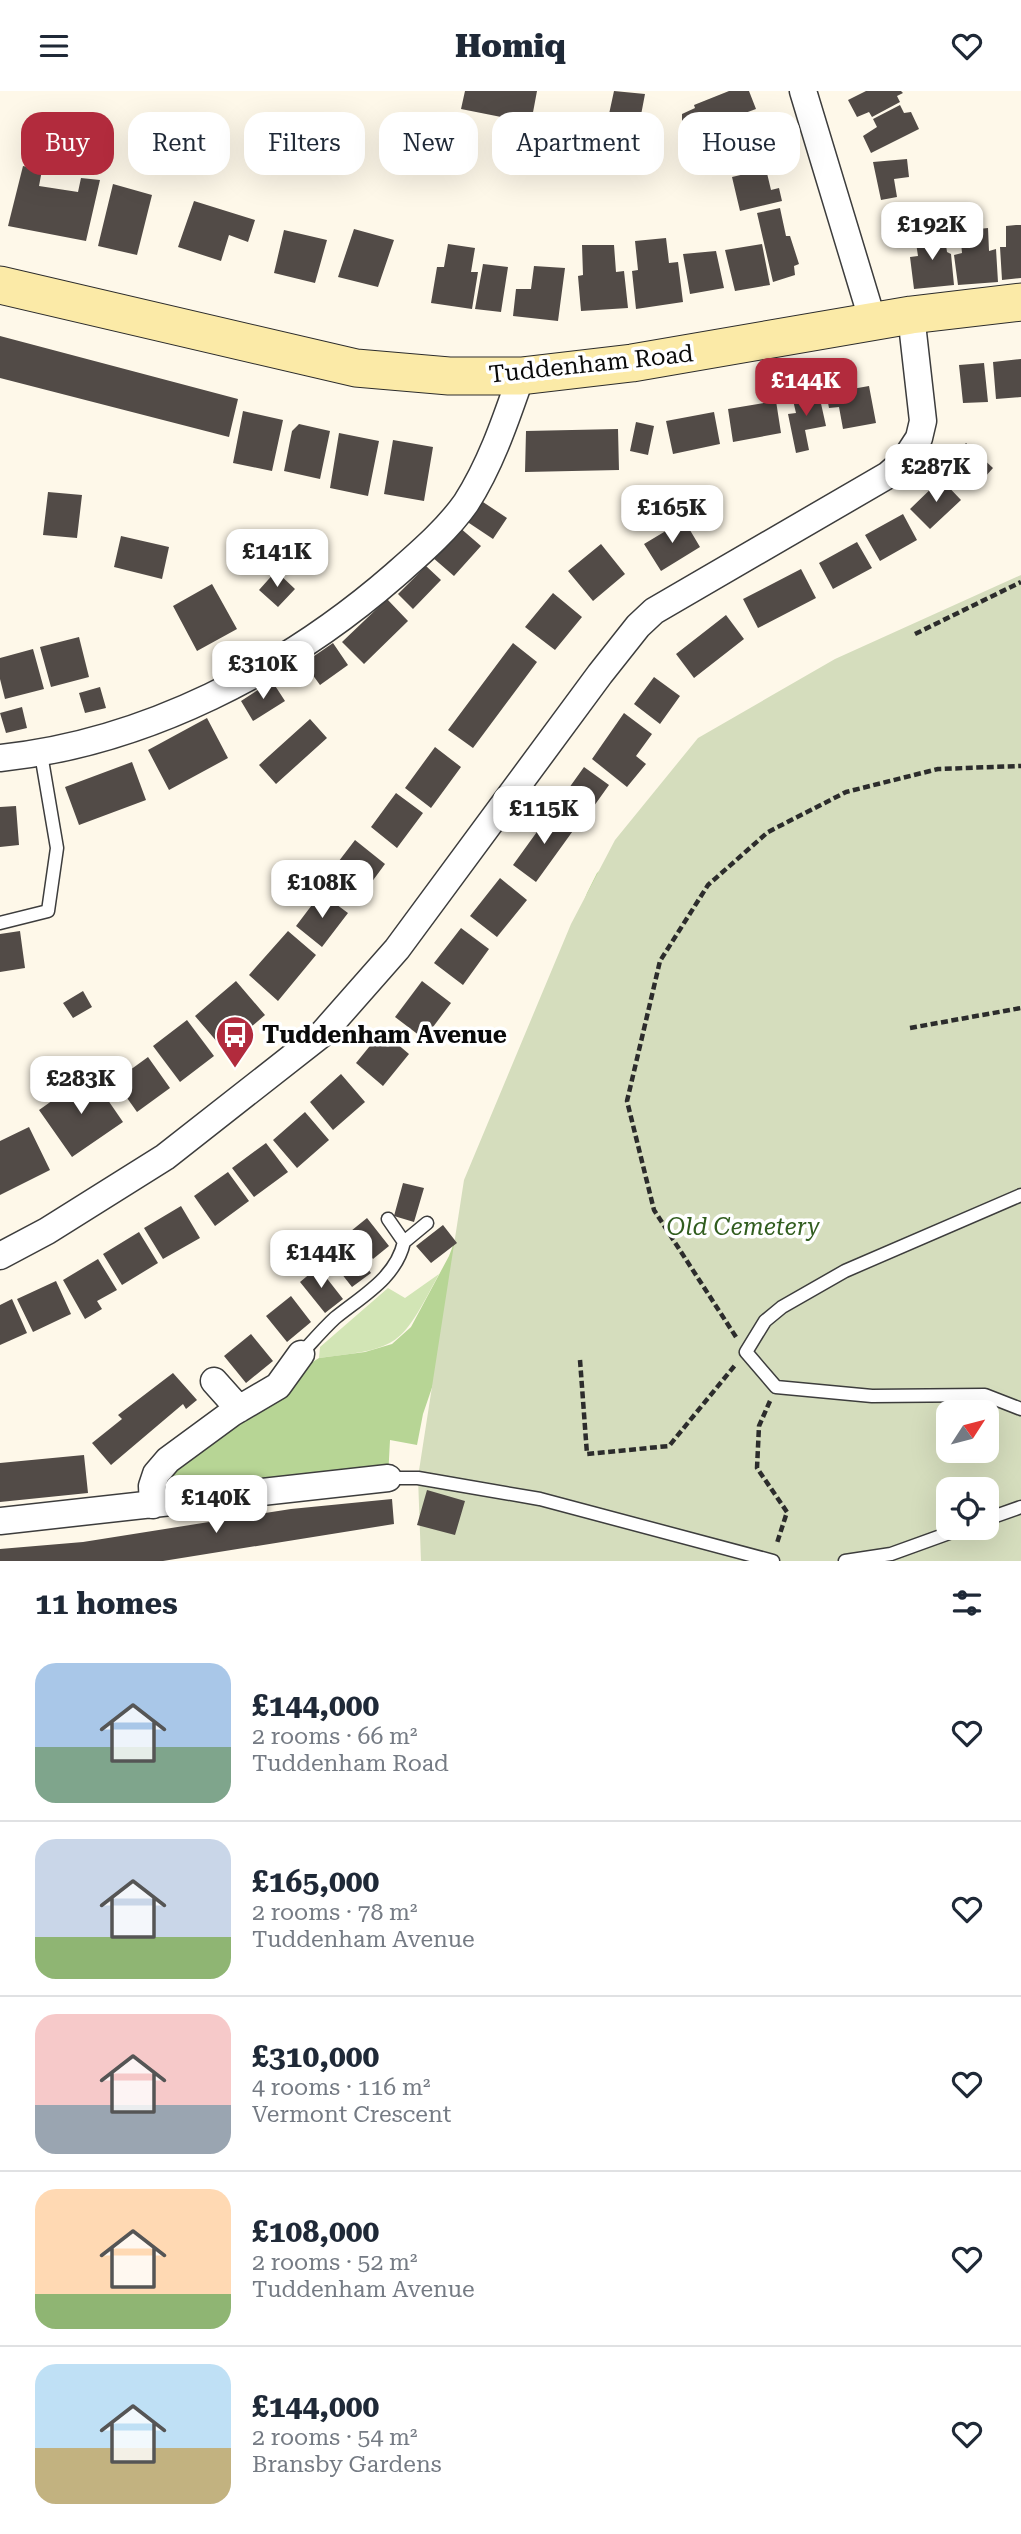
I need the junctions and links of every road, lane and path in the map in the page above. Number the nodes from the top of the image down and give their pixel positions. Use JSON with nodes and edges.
{"nodes":[{"id":1,"x":803,"y":91,"type":"edge"},
{"id":2,"x":0,"y":285,"type":"edge"},
{"id":3,"x":1021,"y":302,"type":"edge"},
{"id":4,"x":911,"y":315,"type":"junction"},
{"id":5,"x":873,"y":322,"type":"junction"},
{"id":6,"x":521,"y":376,"type":"junction"},
{"id":7,"x":1021,"y":582,"type":"edge"},
{"id":8,"x":915,"y":634,"type":"dead end"},
{"id":9,"x":41,"y":754,"type":"junction"},
{"id":10,"x":0,"y":758,"type":"edge"},
{"id":11,"x":1021,"y":766,"type":"edge"},
{"id":12,"x":0,"y":923,"type":"edge"},
{"id":13,"x":1021,"y":1008,"type":"edge"},
{"id":14,"x":910,"y":1028,"type":"dead end"},
{"id":15,"x":1021,"y":1195,"type":"edge"},
{"id":16,"x":388,"y":1219,"type":"dead end"},
{"id":17,"x":427,"y":1223,"type":"dead end"},
{"id":18,"x":404,"y":1242,"type":"junction"},
{"id":19,"x":0,"y":1257,"type":"edge"},
{"id":20,"x":746,"y":1352,"type":"junction"},
{"id":21,"x":300,"y":1354,"type":"joint"},
{"id":22,"x":580,"y":1360,"type":"dead end"},
{"id":23,"x":214,"y":1381,"type":"dead end"},
{"id":24,"x":776,"y":1387,"type":"junction"},
{"id":25,"x":239,"y":1409,"type":"junction"},
{"id":26,"x":1021,"y":1409,"type":"edge"},
{"id":27,"x":388,"y":1478,"type":"joint"},
{"id":28,"x":153,"y":1505,"type":"junction"},
{"id":29,"x":1021,"y":1507,"type":"edge"},
{"id":30,"x":999,"y":1515,"type":"edge"},
{"id":31,"x":0,"y":1521,"type":"edge"},
{"id":32,"x":936,"y":1538,"type":"edge"},
{"id":33,"x":772,"y":1561,"type":"edge"},
{"id":34,"x":845,"y":1561,"type":"edge"}],
"edges":[{"from":1,"to":5,"type":"street"},
{"from":2,"to":6,"type":"street","name":"Tuddenham Road"},
{"from":3,"to":4,"type":"street","name":"Tuddenham Road"},
{"from":4,"to":5,"type":"street","name":"Tuddenham Road"},
{"from":4,"to":19,"type":"street"},
{"from":5,"to":6,"type":"street","name":"Tuddenham Road"},
{"from":6,"to":9,"type":"street"},
{"from":7,"to":8,"type":"path"},
{"from":9,"to":10,"type":"street"},
{"from":9,"to":12,"type":"lane"},
{"from":11,"to":20,"type":"path"},
{"from":13,"to":14,"type":"path"},
{"from":15,"to":20,"type":"lane"},
{"from":16,"to":18,"type":"lane"},
{"from":17,"to":18,"type":"lane"},
{"from":18,"to":21,"type":"lane"},
{"from":20,"to":22,"type":"path"},
{"from":20,"to":24,"type":"lane"},
{"from":21,"to":25,"type":"street"},
{"from":23,"to":25,"type":"street"},
{"from":24,"to":26,"type":"lane"},
{"from":24,"to":33,"type":"path"},
{"from":25,"to":28,"type":"street"},
{"from":27,"to":28,"type":"street"},
{"from":27,"to":33,"type":"lane"},
{"from":28,"to":31,"type":"street"},
{"from":29,"to":30,"type":"lane"},
{"from":32,"to":34,"type":"lane"}]}
